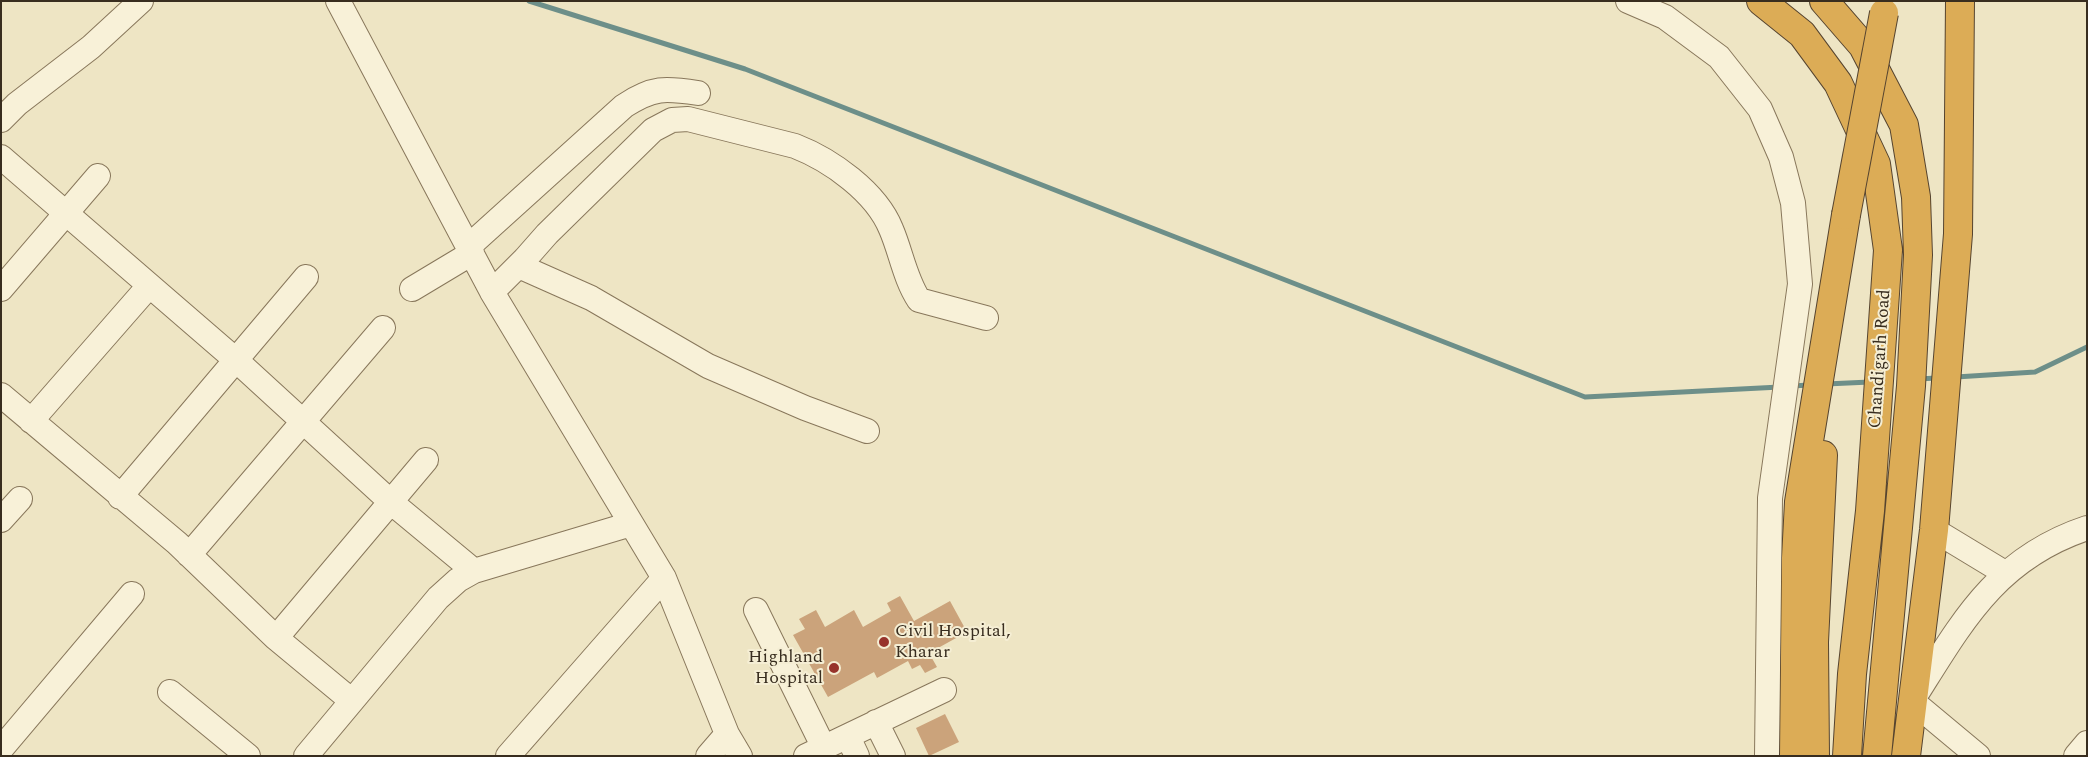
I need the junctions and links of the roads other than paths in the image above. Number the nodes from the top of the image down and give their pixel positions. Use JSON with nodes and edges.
{"nodes":[{"id":1,"x":142,"y":1,"type":"edge"},
{"id":2,"x":338,"y":1,"type":"edge"},
{"id":3,"x":1628,"y":1,"type":"edge"},
{"id":4,"x":1761,"y":1,"type":"edge"},
{"id":5,"x":1824,"y":1,"type":"edge"},
{"id":6,"x":1960,"y":1,"type":"edge"},
{"id":7,"x":1885,"y":7,"type":"edge"},
{"id":8,"x":698,"y":93,"type":"dead end"},
{"id":9,"x":1,"y":120,"type":"edge"},
{"id":10,"x":1,"y":157,"type":"edge"},
{"id":11,"x":98,"y":176,"type":"dead end"},
{"id":12,"x":65,"y":214,"type":"junction"},
{"id":13,"x":470,"y":250,"type":"junction"},
{"id":14,"x":1918,"y":252,"type":"junction"},
{"id":15,"x":1956,"y":255,"type":"junction"},
{"id":16,"x":519,"y":266,"type":"junction"},
{"id":17,"x":306,"y":277,"type":"dead end"},
{"id":18,"x":149,"y":286,"type":"junction"},
{"id":19,"x":1,"y":289,"type":"edge"},
{"id":20,"x":412,"y":289,"type":"dead end"},
{"id":21,"x":492,"y":292,"type":"junction"},
{"id":22,"x":986,"y":318,"type":"dead end"},
{"id":23,"x":383,"y":328,"type":"dead end"},
{"id":24,"x":1824,"y":352,"type":"junction"},
{"id":25,"x":237,"y":360,"type":"junction"},
{"id":26,"x":1,"y":395,"type":"edge"},
{"id":27,"x":31,"y":421,"type":"junction"},
{"id":28,"x":303,"y":422,"type":"junction"},
{"id":29,"x":868,"y":431,"type":"dead end"},
{"id":30,"x":426,"y":460,"type":"dead end"},
{"id":31,"x":120,"y":498,"type":"junction"},
{"id":32,"x":20,"y":499,"type":"dead end"},
{"id":33,"x":392,"y":503,"type":"junction"},
{"id":34,"x":1935,"y":517,"type":"junction"},
{"id":35,"x":1,"y":520,"type":"edge"},
{"id":36,"x":631,"y":524,"type":"junction"},
{"id":37,"x":2087,"y":528,"type":"edge"},
{"id":38,"x":189,"y":555,"type":"junction"},
{"id":39,"x":474,"y":571,"type":"junction"},
{"id":40,"x":2005,"y":573,"type":"junction"},
{"id":41,"x":664,"y":578,"type":"junction"},
{"id":42,"x":132,"y":594,"type":"dead end"},
{"id":43,"x":756,"y":610,"type":"dead end"},
{"id":44,"x":276,"y":638,"type":"junction"},
{"id":45,"x":944,"y":690,"type":"dead end"},
{"id":46,"x":170,"y":692,"type":"dead end"},
{"id":47,"x":352,"y":701,"type":"junction"},
{"id":48,"x":1912,"y":701,"type":"junction"},
{"id":49,"x":876,"y":722,"type":"junction"},
{"id":50,"x":727,"y":734,"type":"junction"},
{"id":51,"x":2087,"y":743,"type":"edge"},
{"id":52,"x":853,"y":746,"type":"edge"},
{"id":53,"x":1,"y":749,"type":"edge"},
{"id":54,"x":815,"y":752,"type":"edge"},
{"id":55,"x":248,"y":756,"type":"edge"},
{"id":56,"x":306,"y":756,"type":"edge"},
{"id":57,"x":508,"y":756,"type":"edge"},
{"id":58,"x":708,"y":756,"type":"edge"},
{"id":59,"x":740,"y":756,"type":"edge"},
{"id":60,"x":893,"y":756,"type":"edge"},
{"id":61,"x":1767,"y":756,"type":"edge"},
{"id":62,"x":1794,"y":756,"type":"edge"},
{"id":63,"x":1815,"y":756,"type":"edge"},
{"id":64,"x":1847,"y":756,"type":"edge"},
{"id":65,"x":1877,"y":756,"type":"edge"},
{"id":66,"x":1906,"y":756,"type":"edge"},
{"id":67,"x":1978,"y":756,"type":"edge"},
{"id":68,"x":2076,"y":756,"type":"edge"}],
"edges":[{"from":1,"to":9,"type":"street"},
{"from":2,"to":13,"type":"street"},
{"from":3,"to":61,"type":"street"},
{"from":4,"to":64,"type":"highway","name":"Chandigarh Road"},
{"from":5,"to":14,"type":"highway","name":"Chandigarh Road"},
{"from":6,"to":15,"type":"highway"},
{"from":7,"to":24,"type":"highway","bridge":true},
{"from":8,"to":13,"type":"street"},
{"from":10,"to":12,"type":"street"},
{"from":11,"to":12,"type":"street"},
{"from":12,"to":18,"type":"street"},
{"from":12,"to":19,"type":"street"},
{"from":13,"to":20,"type":"street"},
{"from":13,"to":21,"type":"street"},
{"from":14,"to":15,"type":"highway"},
{"from":14,"to":65,"type":"highway","name":"Chandigarh Road"},
{"from":15,"to":34,"type":"highway"},
{"from":16,"to":21,"type":"street"},
{"from":16,"to":22,"type":"street"},
{"from":16,"to":29,"type":"street"},
{"from":17,"to":25,"type":"street"},
{"from":18,"to":25,"type":"street"},
{"from":18,"to":27,"type":"street"},
{"from":21,"to":36,"type":"street"},
{"from":23,"to":28,"type":"street"},
{"from":24,"to":62,"type":"highway"},
{"from":24,"to":63,"type":"highway"},
{"from":25,"to":28,"type":"street"},
{"from":25,"to":31,"type":"street"},
{"from":26,"to":27,"type":"street"},
{"from":27,"to":31,"type":"street"},
{"from":28,"to":33,"type":"street"},
{"from":28,"to":38,"type":"street"},
{"from":30,"to":33,"type":"street"},
{"from":31,"to":38,"type":"street"},
{"from":32,"to":35,"type":"street"},
{"from":33,"to":39,"type":"street"},
{"from":33,"to":44,"type":"street"},
{"from":34,"to":40,"type":"street"},
{"from":34,"to":48,"type":"highway"},
{"from":36,"to":39,"type":"street"},
{"from":36,"to":41,"type":"street"},
{"from":37,"to":40,"type":"street"},
{"from":38,"to":44,"type":"street"},
{"from":39,"to":47,"type":"street"},
{"from":40,"to":48,"type":"street"},
{"from":41,"to":50,"type":"street"},
{"from":41,"to":57,"type":"street"},
{"from":42,"to":53,"type":"street"},
{"from":43,"to":54,"type":"street"},
{"from":44,"to":47,"type":"street"},
{"from":45,"to":49,"type":"street"},
{"from":46,"to":55,"type":"street"},
{"from":47,"to":56,"type":"street"},
{"from":48,"to":66,"type":"highway"},
{"from":48,"to":67,"type":"street"},
{"from":49,"to":52,"type":"street"},
{"from":49,"to":60,"type":"street"},
{"from":50,"to":58,"type":"street"},
{"from":50,"to":59,"type":"street"},
{"from":51,"to":68,"type":"street"},
{"from":52,"to":54,"type":"street"}]}
